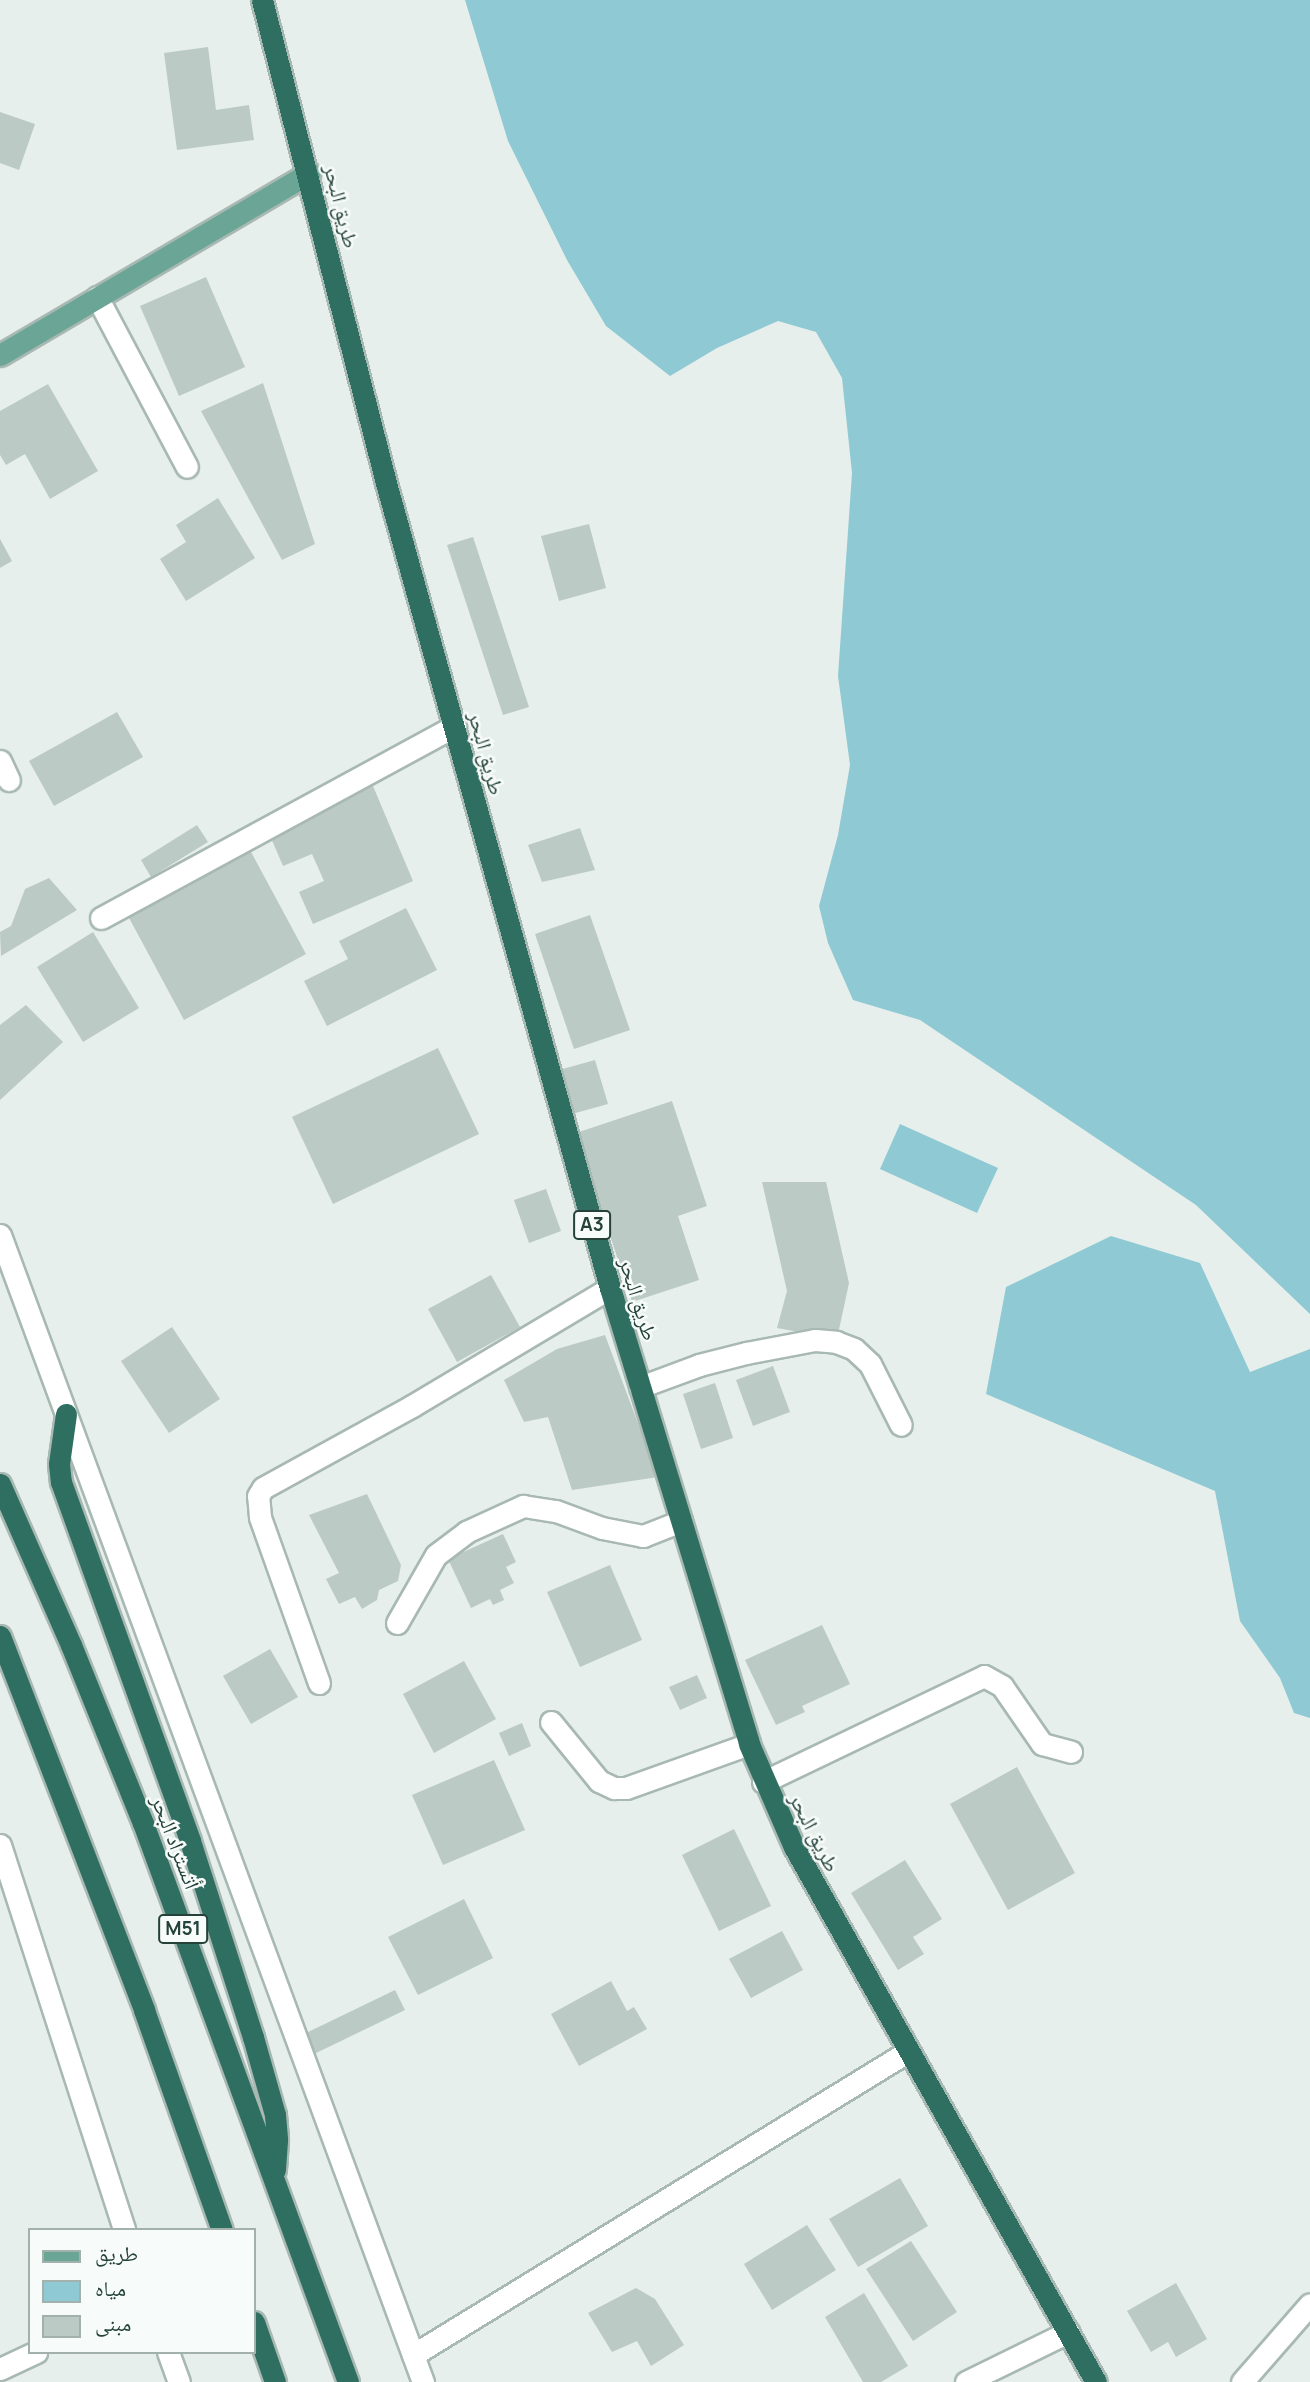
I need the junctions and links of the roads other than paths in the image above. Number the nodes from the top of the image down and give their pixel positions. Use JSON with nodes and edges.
{"nodes":[{"id":1,"x":262,"y":0,"type":"edge"},
{"id":2,"x":309,"y":173,"type":"junction"},
{"id":3,"x":97,"y":298,"type":"junction"},
{"id":4,"x":0,"y":355,"type":"edge"},
{"id":5,"x":187,"y":467,"type":"dead end"},
{"id":6,"x":455,"y":726,"type":"junction"},
{"id":7,"x":101,"y":918,"type":"dead end"},
{"id":8,"x":0,"y":1235,"type":"edge"},
{"id":9,"x":610,"y":1288,"type":"junction"},
{"id":10,"x":640,"y":1387,"type":"junction"},
{"id":11,"x":66,"y":1414,"type":"junction"},
{"id":12,"x":901,"y":1425,"type":"dead end"},
{"id":13,"x":0,"y":1484,"type":"edge"},
{"id":14,"x":681,"y":1521,"type":"junction"},
{"id":15,"x":397,"y":1623,"type":"dead end"},
{"id":16,"x":0,"y":1636,"type":"edge"},
{"id":17,"x":320,"y":1683,"type":"dead end"},
{"id":18,"x":551,"y":1722,"type":"dead end"},
{"id":19,"x":748,"y":1744,"type":"junction"},
{"id":20,"x":1071,"y":1752,"type":"dead end"},
{"id":21,"x":763,"y":1782,"type":"junction"},
{"id":22,"x":0,"y":1845,"type":"edge"},
{"id":23,"x":907,"y":2052,"type":"junction"},
{"id":24,"x":274,"y":2175,"type":"junction"},
{"id":25,"x":123,"y":2228,"type":"edge"},
{"id":26,"x":221,"y":2228,"type":"edge"},
{"id":27,"x":1310,"y":2304,"type":"edge"},
{"id":28,"x":256,"y":2328,"type":"edge"},
{"id":29,"x":1068,"y":2332,"type":"junction"},
{"id":30,"x":32,"y":2354,"type":"edge"},
{"id":31,"x":169,"y":2354,"type":"edge"},
{"id":32,"x":413,"y":2355,"type":"junction"},
{"id":33,"x":0,"y":2369,"type":"edge"},
{"id":34,"x":179,"y":2382,"type":"edge"},
{"id":35,"x":275,"y":2382,"type":"edge"},
{"id":36,"x":348,"y":2382,"type":"edge"},
{"id":37,"x":423,"y":2382,"type":"edge"},
{"id":38,"x":965,"y":2382,"type":"edge"},
{"id":39,"x":1096,"y":2382,"type":"edge"},
{"id":40,"x":1242,"y":2382,"type":"edge"}],
"edges":[{"from":1,"to":2,"type":"highway","name":"طريق البحر","number":"A3"},
{"from":2,"to":3,"type":"main road"},
{"from":2,"to":6,"type":"highway","name":"طريق البحر","number":"A3"},
{"from":3,"to":4,"type":"main road"},
{"from":3,"to":5,"type":"street"},
{"from":6,"to":7,"type":"street"},
{"from":6,"to":9,"type":"highway","name":"طريق البحر","number":"A3"},
{"from":8,"to":11,"type":"street"},
{"from":9,"to":10,"type":"highway","name":"طريق البحر","number":"A3"},
{"from":9,"to":17,"type":"street"},
{"from":10,"to":12,"type":"street"},
{"from":10,"to":14,"type":"highway","name":"طريق البحر","number":"A3"},
{"from":11,"to":24,"type":"highway"},
{"from":11,"to":32,"type":"street"},
{"from":13,"to":24,"type":"highway","name":"أتستراد البحر","number":"M51"},
{"from":14,"to":15,"type":"street"},
{"from":14,"to":19,"type":"highway","name":"طريق البحر","number":"A3"},
{"from":16,"to":26,"type":"highway"},
{"from":18,"to":19,"type":"street"},
{"from":19,"to":21,"type":"highway","name":"طريق البحر","number":"A3"},
{"from":20,"to":21,"type":"street"},
{"from":21,"to":23,"type":"highway","name":"طريق البحر","number":"A3"},
{"from":22,"to":25,"type":"street"},
{"from":23,"to":29,"type":"highway","name":"طريق البحر","number":"A3"},
{"from":23,"to":32,"type":"street"},
{"from":24,"to":36,"type":"highway","name":"أتستراد البحر","number":"M51"},
{"from":27,"to":40,"type":"street"},
{"from":28,"to":35,"type":"highway"},
{"from":29,"to":38,"type":"street"},
{"from":29,"to":39,"type":"highway","name":"طريق البحر","number":"A3"},
{"from":30,"to":33,"type":"street"},
{"from":31,"to":34,"type":"street"},
{"from":32,"to":37,"type":"street"}]}
